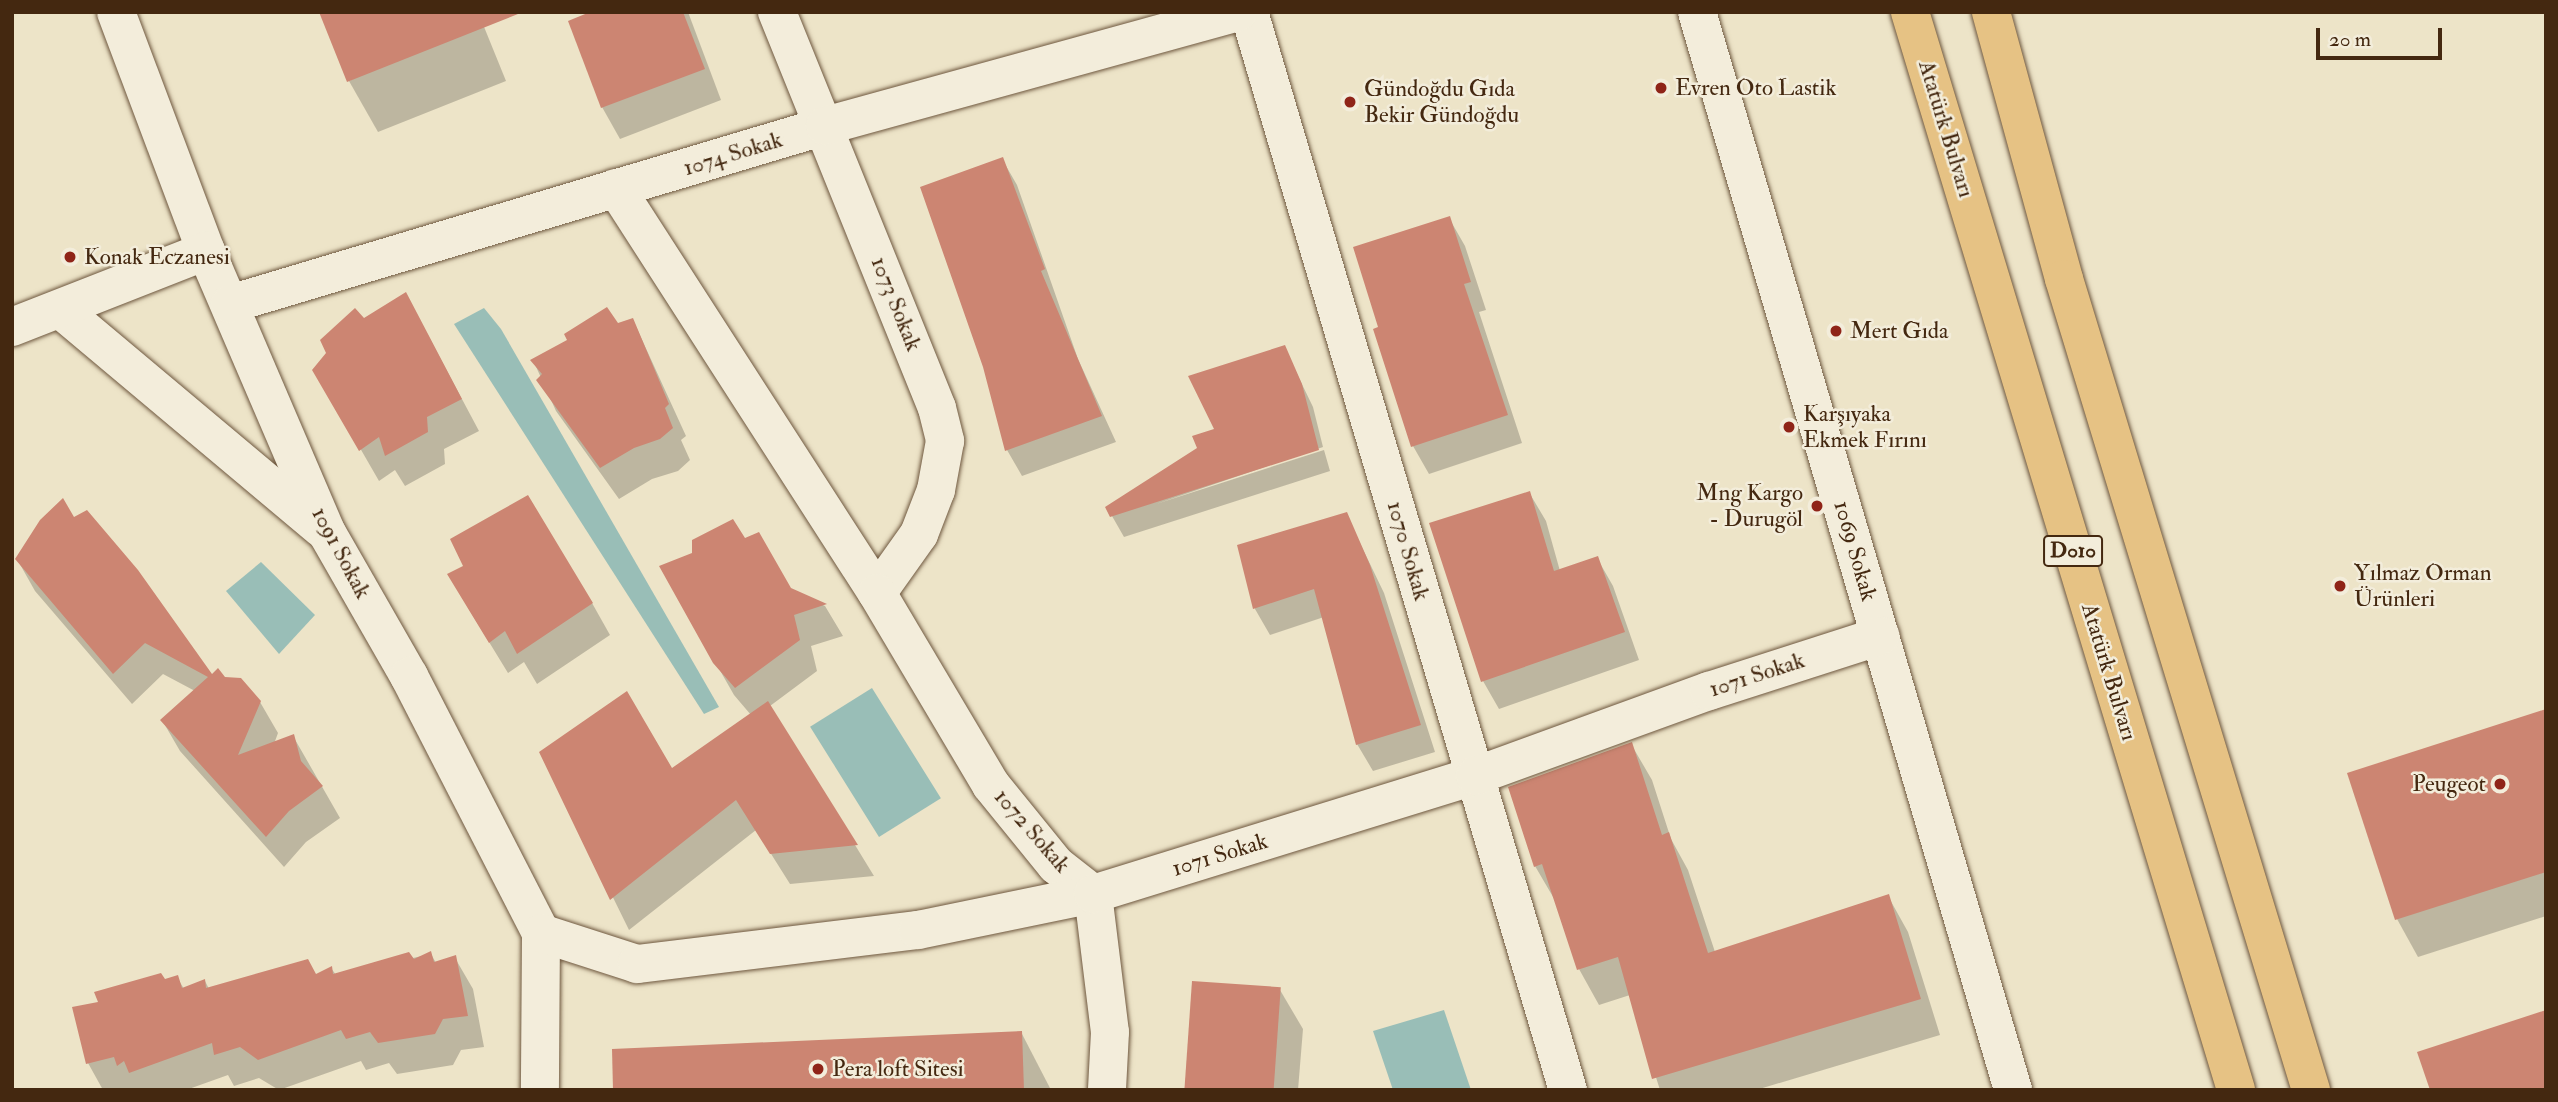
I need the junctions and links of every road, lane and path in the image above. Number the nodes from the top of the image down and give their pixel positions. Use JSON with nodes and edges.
{"nodes":[{"id":1,"x":116,"y":12,"type":"edge"},
{"id":2,"x":777,"y":12,"type":"edge"},
{"id":3,"x":1238,"y":12,"type":"edge"},
{"id":4,"x":1249,"y":12,"type":"edge"},
{"id":5,"x":1697,"y":12,"type":"edge"},
{"id":6,"x":1910,"y":12,"type":"edge"},
{"id":7,"x":1991,"y":12,"type":"edge"},
{"id":8,"x":825,"y":126,"type":"junction"},
{"id":9,"x":617,"y":188,"type":"junction"},
{"id":10,"x":205,"y":251,"type":"junction"},
{"id":11,"x":230,"y":304,"type":"junction"},
{"id":12,"x":60,"y":309,"type":"junction"},
{"id":13,"x":12,"y":327,"type":"edge"},
{"id":14,"x":327,"y":533,"type":"junction"},
{"id":15,"x":877,"y":593,"type":"junction"},
{"id":16,"x":1880,"y":636,"type":"junction"},
{"id":17,"x":1475,"y":776,"type":"junction"},
{"id":18,"x":1093,"y":894,"type":"junction"},
{"id":19,"x":541,"y":933,"type":"junction"},
{"id":20,"x":540,"y":1090,"type":"edge"},
{"id":21,"x":1107,"y":1090,"type":"edge"},
{"id":22,"x":1568,"y":1090,"type":"edge"},
{"id":23,"x":2012,"y":1090,"type":"edge"},
{"id":24,"x":2236,"y":1090,"type":"edge"},
{"id":25,"x":2311,"y":1090,"type":"edge"}],
"edges":[{"from":1,"to":10,"type":"street","name":"1091 Sokak"},
{"from":2,"to":8,"type":"street","name":"1073 Sokak"},
{"from":3,"to":8,"type":"street","name":"1074 Sokak"},
{"from":4,"to":17,"type":"street","name":"1070 Sokak"},
{"from":5,"to":16,"type":"street","name":"1069 Sokak"},
{"from":6,"to":24,"type":"highway","name":"Atatürk Bulvarı","number":"D010"},
{"from":7,"to":25,"type":"highway"},
{"from":8,"to":9,"type":"street","name":"1074 Sokak"},
{"from":8,"to":15,"type":"street","name":"1073 Sokak"},
{"from":9,"to":11,"type":"street","name":"1074 Sokak"},
{"from":9,"to":15,"type":"street","name":"1072 Sokak"},
{"from":10,"to":11,"type":"street","name":"1091 Sokak"},
{"from":10,"to":12,"type":"street"},
{"from":11,"to":14,"type":"street","name":"1091 Sokak"},
{"from":12,"to":13,"type":"street"},
{"from":12,"to":14,"type":"street"},
{"from":14,"to":19,"type":"street","name":"1091 Sokak"},
{"from":15,"to":18,"type":"street","name":"1072 Sokak"},
{"from":16,"to":17,"type":"street","name":"1071 Sokak"},
{"from":16,"to":23,"type":"street","name":"1069 Sokak"},
{"from":17,"to":18,"type":"street","name":"1071 Sokak"},
{"from":17,"to":22,"type":"street","name":"1070 Sokak"},
{"from":18,"to":19,"type":"street","name":"1071 Sokak"},
{"from":18,"to":21,"type":"street"},
{"from":19,"to":20,"type":"street","name":"1091 Sokak"}]}
